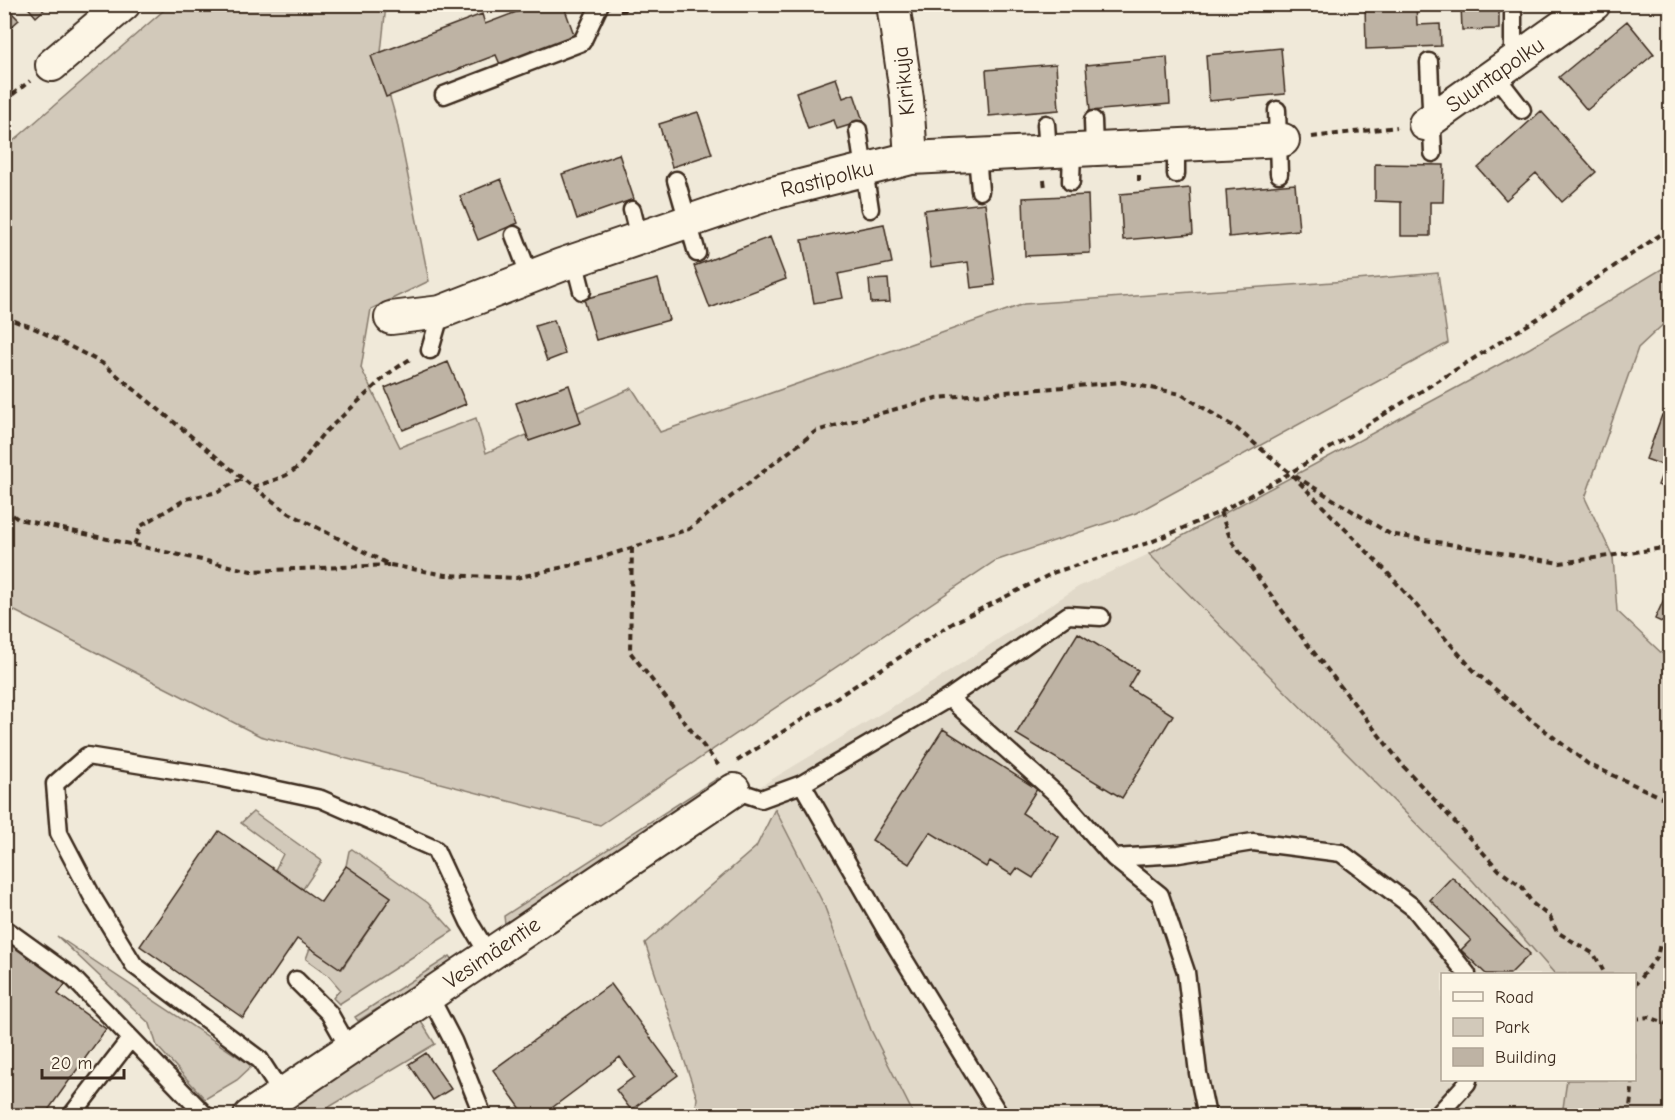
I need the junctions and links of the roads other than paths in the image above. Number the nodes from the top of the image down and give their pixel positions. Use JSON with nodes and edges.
{"nodes":[{"id":1,"x":124,"y":4,"type":"edge"},
{"id":2,"x":600,"y":4,"type":"edge"},
{"id":3,"x":894,"y":4,"type":"edge"},
{"id":4,"x":1594,"y":4,"type":"edge"},
{"id":5,"x":1513,"y":15,"type":"dead end"},
{"id":6,"x":1429,"y":62,"type":"dead end"},
{"id":7,"x":52,"y":65,"type":"dead end"},
{"id":8,"x":1504,"y":68,"type":"junction"},
{"id":9,"x":444,"y":95,"type":"dead end"},
{"id":10,"x":1276,"y":110,"type":"dead end"},
{"id":11,"x":1522,"y":110,"type":"dead end"},
{"id":12,"x":858,"y":130,"type":"dead end"},
{"id":13,"x":1430,"y":132,"type":"joint"},
{"id":14,"x":1071,"y":139,"type":"junction"},
{"id":15,"x":1280,"y":140,"type":"junction"},
{"id":16,"x":976,"y":155,"type":"junction"},
{"id":17,"x":911,"y":158,"type":"junction"},
{"id":18,"x":864,"y":170,"type":"junction"},
{"id":19,"x":1279,"y":174,"type":"dead end"},
{"id":20,"x":676,"y":180,"type":"dead end"},
{"id":21,"x":1071,"y":182,"type":"dead end"},
{"id":22,"x":980,"y":191,"type":"dead end"},
{"id":23,"x":870,"y":209,"type":"dead end"},
{"id":24,"x":688,"y":221,"type":"junction"},
{"id":25,"x":514,"y":235,"type":"dead end"},
{"id":26,"x":697,"y":253,"type":"dead end"},
{"id":27,"x":574,"y":260,"type":"junction"},
{"id":28,"x":530,"y":277,"type":"junction"},
{"id":29,"x":582,"y":291,"type":"dead end"},
{"id":30,"x":441,"y":312,"type":"junction"},
{"id":31,"x":391,"y":318,"type":"dead end"},
{"id":32,"x":430,"y":350,"type":"road end"},
{"id":33,"x":1101,"y":617,"type":"dead end"},
{"id":34,"x":949,"y":698,"type":"junction"},
{"id":35,"x":728,"y":781,"type":"joint"},
{"id":36,"x":802,"y":784,"type":"junction"},
{"id":37,"x":1114,"y":858,"type":"junction"},
{"id":38,"x":4,"y":928,"type":"edge"},
{"id":39,"x":489,"y":955,"type":"junction"},
{"id":40,"x":1465,"y":973,"type":"edge"},
{"id":41,"x":296,"y":980,"type":"dead end"},
{"id":42,"x":429,"y":994,"type":"junction"},
{"id":43,"x":132,"y":1038,"type":"junction"},
{"id":44,"x":349,"y":1048,"type":"junction"},
{"id":45,"x":1468,"y":1081,"type":"edge"},
{"id":46,"x":282,"y":1094,"type":"junction"},
{"id":47,"x":71,"y":1116,"type":"edge"},
{"id":48,"x":206,"y":1116,"type":"edge"},
{"id":49,"x":250,"y":1116,"type":"edge"},
{"id":50,"x":483,"y":1116,"type":"edge"},
{"id":51,"x":1000,"y":1116,"type":"edge"},
{"id":52,"x":1207,"y":1116,"type":"edge"},
{"id":53,"x":1437,"y":1116,"type":"edge"}],
"edges":[{"from":1,"to":7,"type":"street"},
{"from":2,"to":9,"type":"lane"},
{"from":3,"to":17,"type":"street","name":"Kirikuja"},
{"from":4,"to":8,"type":"street","name":"Suuntapolku"},
{"from":5,"to":8,"type":"lane"},
{"from":6,"to":13,"type":"lane"},
{"from":8,"to":11,"type":"lane"},
{"from":8,"to":13,"type":"street","name":"Suuntapolku"},
{"from":10,"to":15,"type":"lane"},
{"from":12,"to":18,"type":"lane"},
{"from":14,"to":15,"type":"street","name":"Rastipolku"},
{"from":14,"to":16,"type":"street","name":"Rastipolku"},
{"from":14,"to":21,"type":"lane"},
{"from":15,"to":19,"type":"lane"},
{"from":16,"to":17,"type":"street","name":"Rastipolku"},
{"from":16,"to":22,"type":"lane"},
{"from":17,"to":18,"type":"street","name":"Rastipolku"},
{"from":18,"to":23,"type":"lane"},
{"from":18,"to":24,"type":"street","name":"Rastipolku"},
{"from":20,"to":24,"type":"lane"},
{"from":24,"to":26,"type":"lane"},
{"from":24,"to":27,"type":"street","name":"Rastipolku"},
{"from":25,"to":28,"type":"lane"},
{"from":27,"to":28,"type":"street","name":"Rastipolku"},
{"from":27,"to":29,"type":"lane"},
{"from":28,"to":30,"type":"street","name":"Rastipolku"},
{"from":30,"to":31,"type":"street","name":"Rastipolku"},
{"from":30,"to":32,"type":"lane"},
{"from":33,"to":34,"type":"lane"},
{"from":34,"to":36,"type":"lane"},
{"from":34,"to":37,"type":"lane"},
{"from":35,"to":36,"type":"lane"},
{"from":35,"to":39,"type":"street","name":"Vesimäentie"},
{"from":36,"to":51,"type":"lane"},
{"from":37,"to":40,"type":"lane"},
{"from":37,"to":52,"type":"lane"},
{"from":38,"to":43,"type":"lane"},
{"from":39,"to":42,"type":"street","name":"Vesimäentie"},
{"from":39,"to":46,"type":"lane"},
{"from":41,"to":44,"type":"lane"},
{"from":42,"to":44,"type":"street","name":"Vesimäentie"},
{"from":42,"to":50,"type":"lane"},
{"from":43,"to":47,"type":"lane"},
{"from":43,"to":48,"type":"lane"},
{"from":44,"to":46,"type":"street","name":"Vesimäentie"},
{"from":45,"to":53,"type":"lane"},
{"from":46,"to":49,"type":"street","name":"Vesimäentie"}]}
